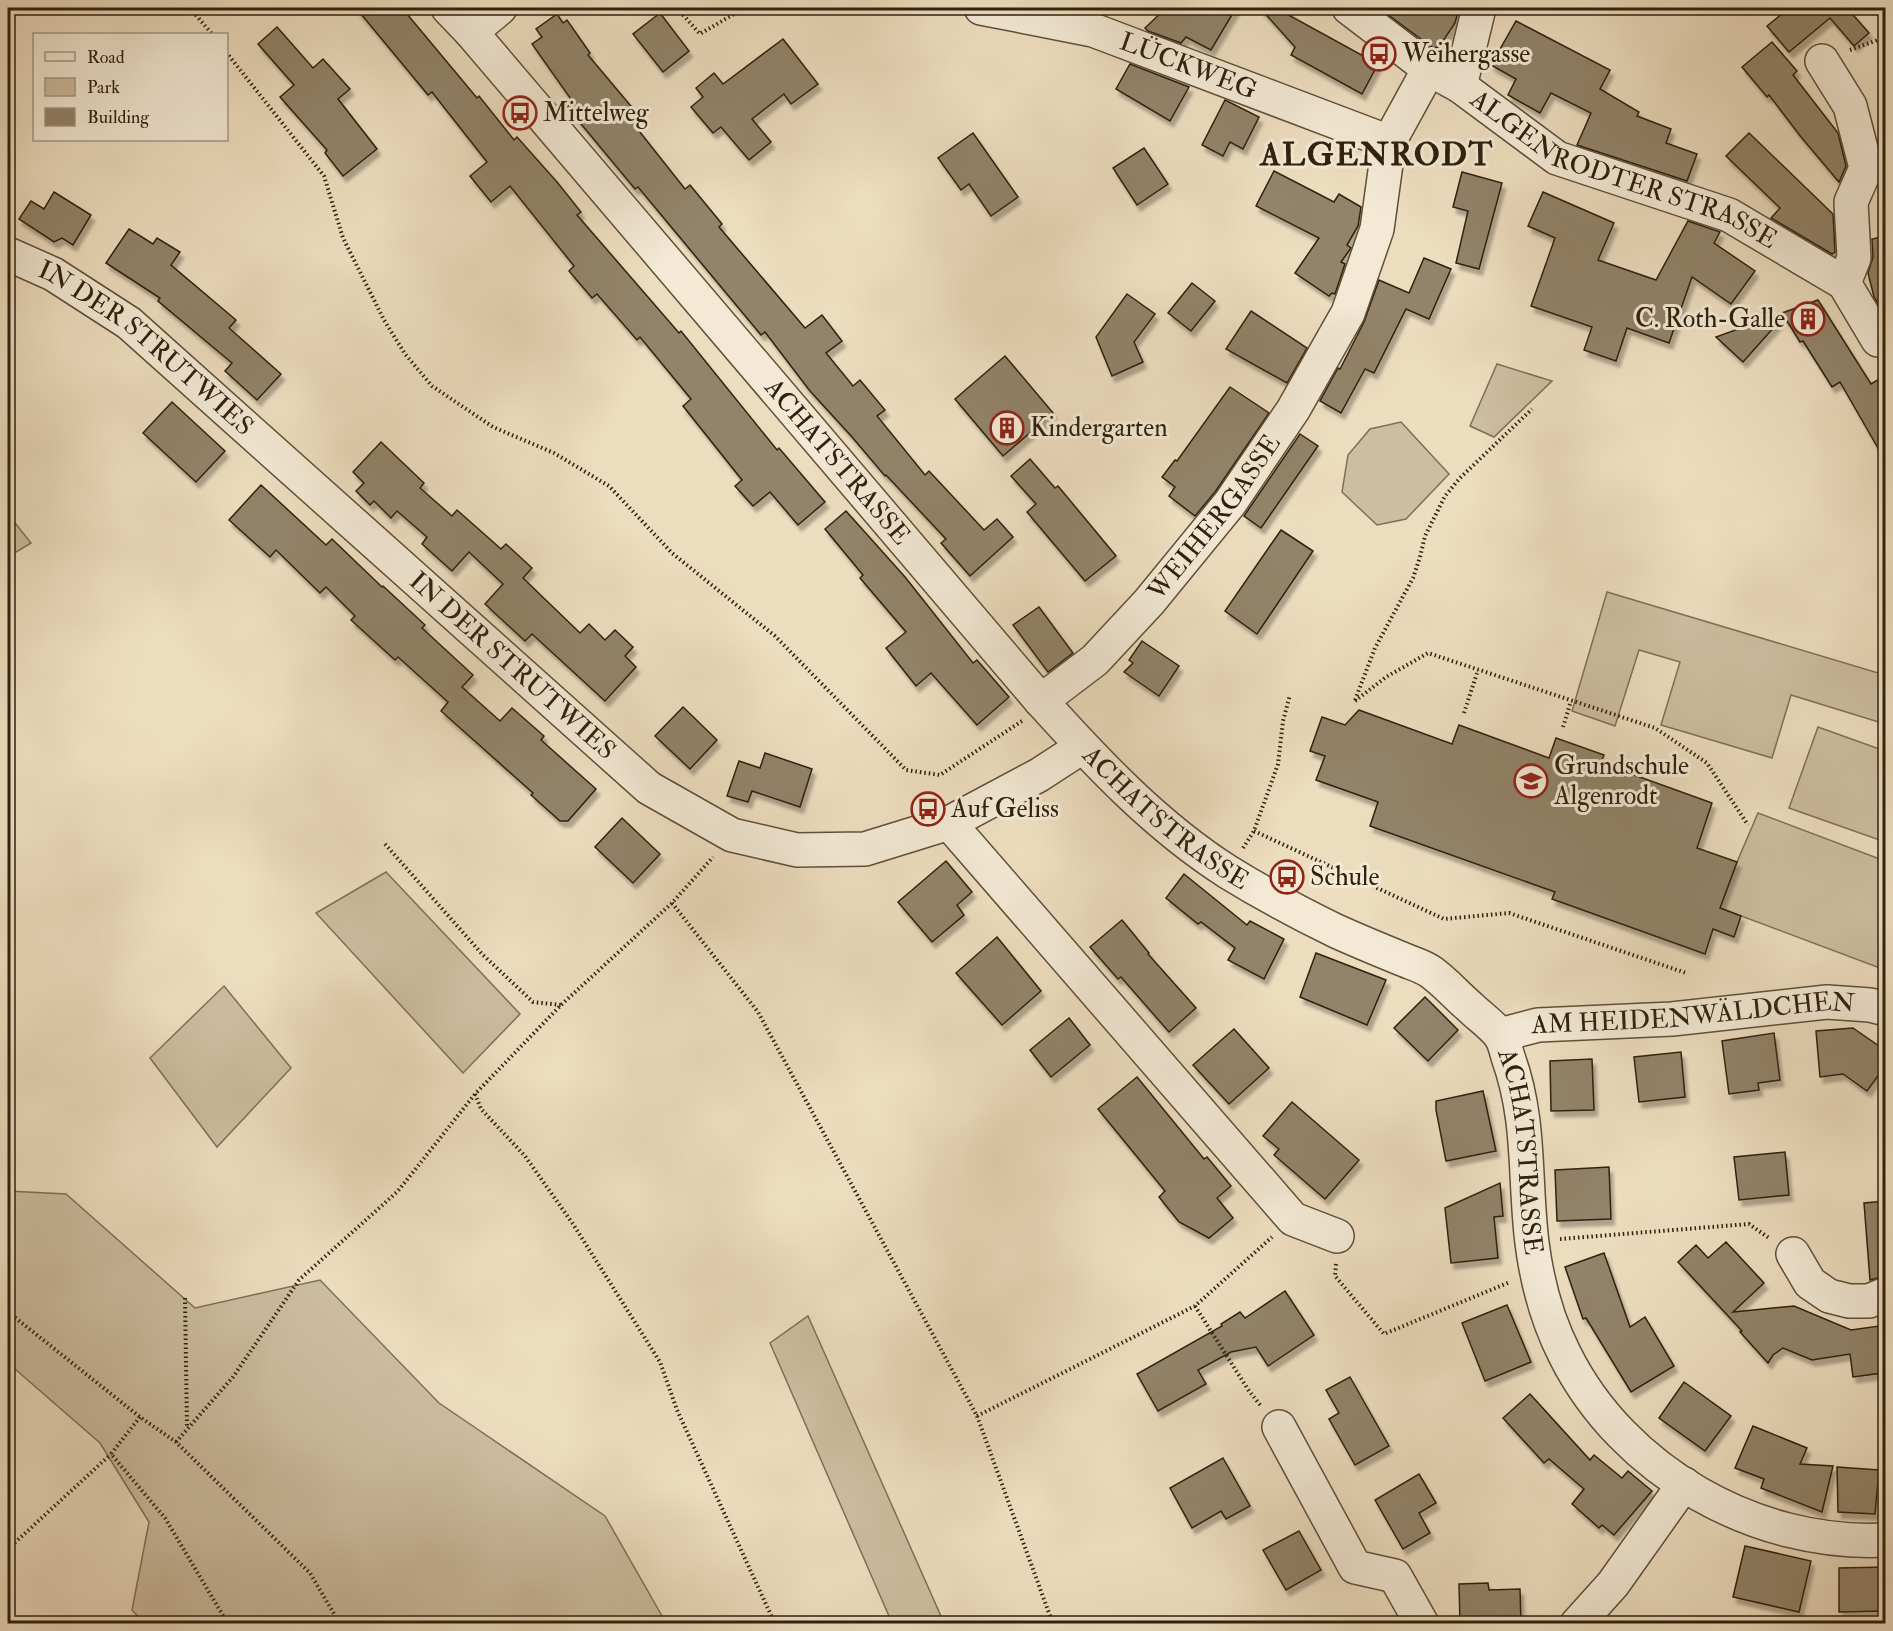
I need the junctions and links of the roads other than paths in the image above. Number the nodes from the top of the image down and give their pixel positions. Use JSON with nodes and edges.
{"nodes":[{"id":1,"x":448,"y":8,"type":"edge"},
{"id":2,"x":500,"y":8,"type":"edge"},
{"id":3,"x":981,"y":8,"type":"edge"},
{"id":4,"x":1349,"y":8,"type":"edge"},
{"id":5,"x":1479,"y":8,"type":"edge"},
{"id":6,"x":471,"y":32,"type":"junction"},
{"id":7,"x":1822,"y":61,"type":"road end"},
{"id":8,"x":1429,"y":69,"type":"junction"},
{"id":9,"x":1460,"y":86,"type":"junction"},
{"id":10,"x":1389,"y":142,"type":"junction"},
{"id":11,"x":8,"y":254,"type":"edge"},
{"id":12,"x":1844,"y":283,"type":"junction"},
{"id":13,"x":1883,"y":343,"type":"edge"},
{"id":14,"x":1041,"y":701,"type":"junction"},
{"id":15,"x":1082,"y":747,"type":"junction"},
{"id":16,"x":949,"y":823,"type":"junction"},
{"id":17,"x":1886,"y":1009,"type":"edge"},
{"id":18,"x":1500,"y":1035,"type":"junction"},
{"id":19,"x":1337,"y":1236,"type":"road end"},
{"id":20,"x":1793,"y":1254,"type":"road end"},
{"id":21,"x":1886,"y":1294,"type":"edge"},
{"id":22,"x":1280,"y":1427,"type":"road end"},
{"id":23,"x":1684,"y":1484,"type":"junction"},
{"id":24,"x":1886,"y":1540,"type":"edge"},
{"id":25,"x":1422,"y":1623,"type":"edge"},
{"id":26,"x":1577,"y":1623,"type":"edge"}],
"edges":[{"from":1,"to":6,"type":"street","name":"ACHATSTRASSE"},
{"from":2,"to":6,"type":"street"},
{"from":3,"to":10,"type":"street","name":"LÜCKWEG"},
{"from":4,"to":8,"type":"street","name":"ALGENRODTER STRASSE"},
{"from":5,"to":9,"type":"street"},
{"from":6,"to":14,"type":"street","name":"ACHATSTRASSE"},
{"from":7,"to":12,"type":"street"},
{"from":8,"to":9,"type":"street","name":"ALGENRODTER STRASSE"},
{"from":8,"to":10,"type":"street","name":"WEIHERGASSE"},
{"from":9,"to":12,"type":"street","name":"ALGENRODTER STRASSE"},
{"from":10,"to":14,"type":"street","name":"WEIHERGASSE"},
{"from":11,"to":16,"type":"street","name":"IN DER STRUTWIES"},
{"from":12,"to":13,"type":"street","name":"ALGENRODTER STRASSE"},
{"from":14,"to":15,"type":"street","name":"ACHATSTRASSE"},
{"from":15,"to":16,"type":"street","name":"IN DER STRUTWIES"},
{"from":15,"to":18,"type":"street","name":"ACHATSTRASSE"},
{"from":16,"to":19,"type":"street"},
{"from":17,"to":18,"type":"street","name":"AM HEIDENWÄLDCHEN"},
{"from":18,"to":23,"type":"street","name":"ACHATSTRASSE"},
{"from":20,"to":21,"type":"street"},
{"from":22,"to":25,"type":"street"},
{"from":23,"to":24,"type":"street","name":"ACHATSTRASSE"},
{"from":23,"to":26,"type":"street"}]}
